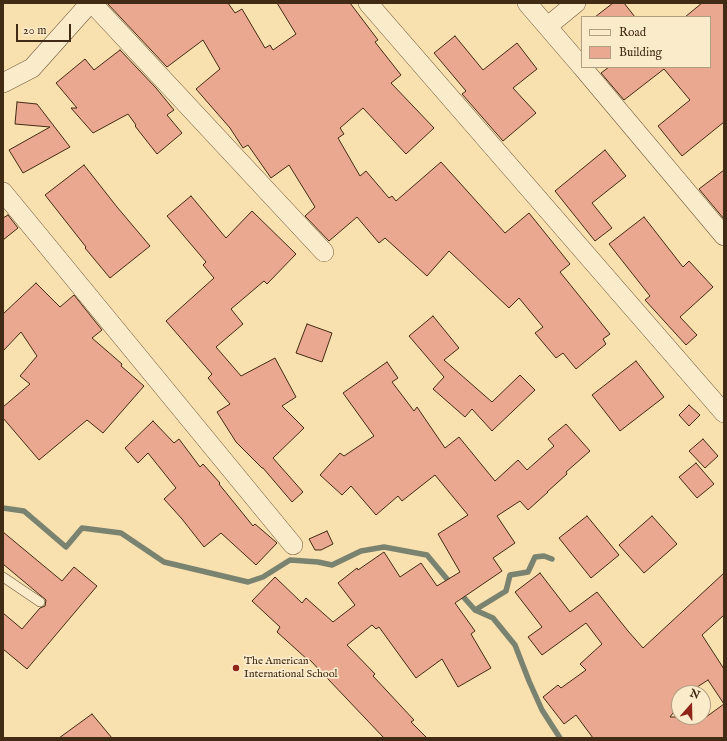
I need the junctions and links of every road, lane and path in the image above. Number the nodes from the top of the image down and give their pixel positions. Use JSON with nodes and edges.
{"nodes":[{"id":1,"x":91,"y":3,"type":"edge"},
{"id":2,"x":368,"y":3,"type":"edge"},
{"id":3,"x":527,"y":3,"type":"edge"},
{"id":4,"x":576,"y":3,"type":"edge"},
{"id":5,"x":548,"y":26,"type":"junction"},
{"id":6,"x":581,"y":66,"type":"edge"},
{"id":7,"x":583,"y":68,"type":"edge"},
{"id":8,"x":3,"y":83,"type":"edge"},
{"id":9,"x":3,"y":192,"type":"edge"},
{"id":10,"x":724,"y":236,"type":"edge"},
{"id":11,"x":324,"y":252,"type":"dead end"},
{"id":12,"x":724,"y":413,"type":"edge"},
{"id":13,"x":293,"y":545,"type":"dead end"},
{"id":14,"x":3,"y":577,"type":"edge"},
{"id":15,"x":40,"y":602,"type":"dead end"}],
"edges":[{"from":1,"to":8,"type":"street"},
{"from":1,"to":11,"type":"street"},
{"from":2,"to":12,"type":"street"},
{"from":3,"to":5,"type":"street"},
{"from":4,"to":5,"type":"street"},
{"from":5,"to":6,"type":"street"},
{"from":7,"to":10,"type":"street"},
{"from":9,"to":13,"type":"street"},
{"from":14,"to":15,"type":"lane"}]}
